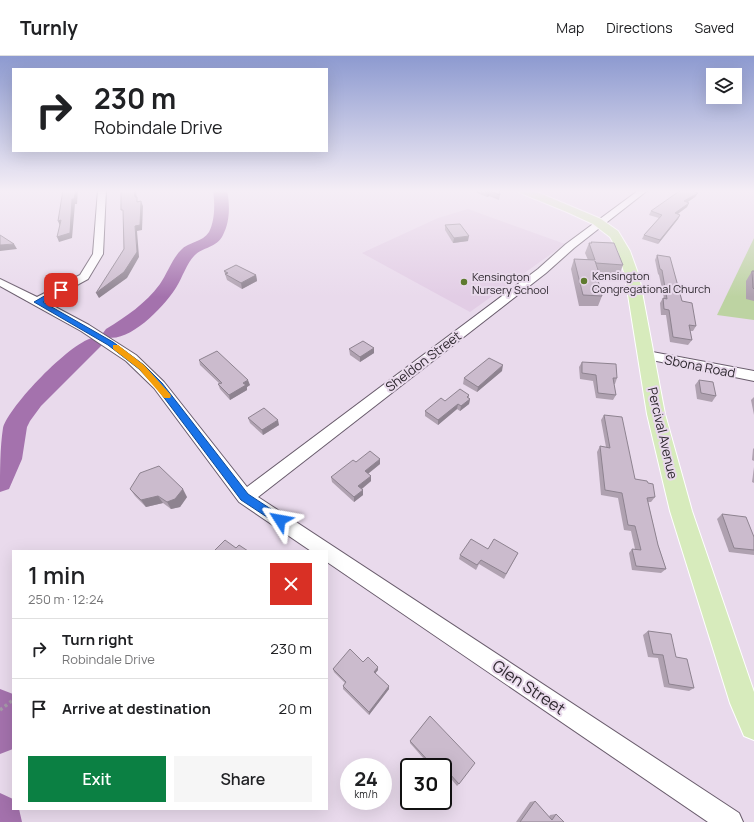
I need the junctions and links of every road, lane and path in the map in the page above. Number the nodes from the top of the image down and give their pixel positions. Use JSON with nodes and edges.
{"nodes":[{"id":1,"x":100,"y":226,"type":"edge"},
{"id":2,"x":599,"y":226,"type":"edge"},
{"id":3,"x":603,"y":226,"type":"edge"},
{"id":4,"x":0,"y":282,"type":"edge"},
{"id":5,"x":37,"y":302,"type":"junction"},
{"id":6,"x":647,"y":355,"type":"junction"},
{"id":7,"x":754,"y":376,"type":"edge"},
{"id":8,"x":245,"y":497,"type":"junction"},
{"id":9,"x":324,"y":550,"type":"edge"},
{"id":10,"x":328,"y":552,"type":"edge"},
{"id":11,"x":11,"y":701,"type":"edge"},
{"id":12,"x":0,"y":710,"type":"edge"},
{"id":13,"x":754,"y":726,"type":"edge"},
{"id":14,"x":730,"y":822,"type":"edge"}],
"edges":[{"from":1,"to":5,"type":"street"},
{"from":2,"to":8,"type":"street","name":"Sheldon Street"},
{"from":3,"to":6,"type":"main road","name":"Percival Avenue"},
{"from":4,"to":5,"type":"street","name":"Glen Street"},
{"from":5,"to":8,"type":"street","name":"Glen Street"},
{"from":6,"to":7,"type":"street","name":"Sbona Road"},
{"from":6,"to":13,"type":"main road","name":"Percival Avenue"},
{"from":8,"to":9,"type":"street","name":"Glen Street"},
{"from":10,"to":14,"type":"street","name":"Glen Street"},
{"from":11,"to":12,"type":"path"}]}
